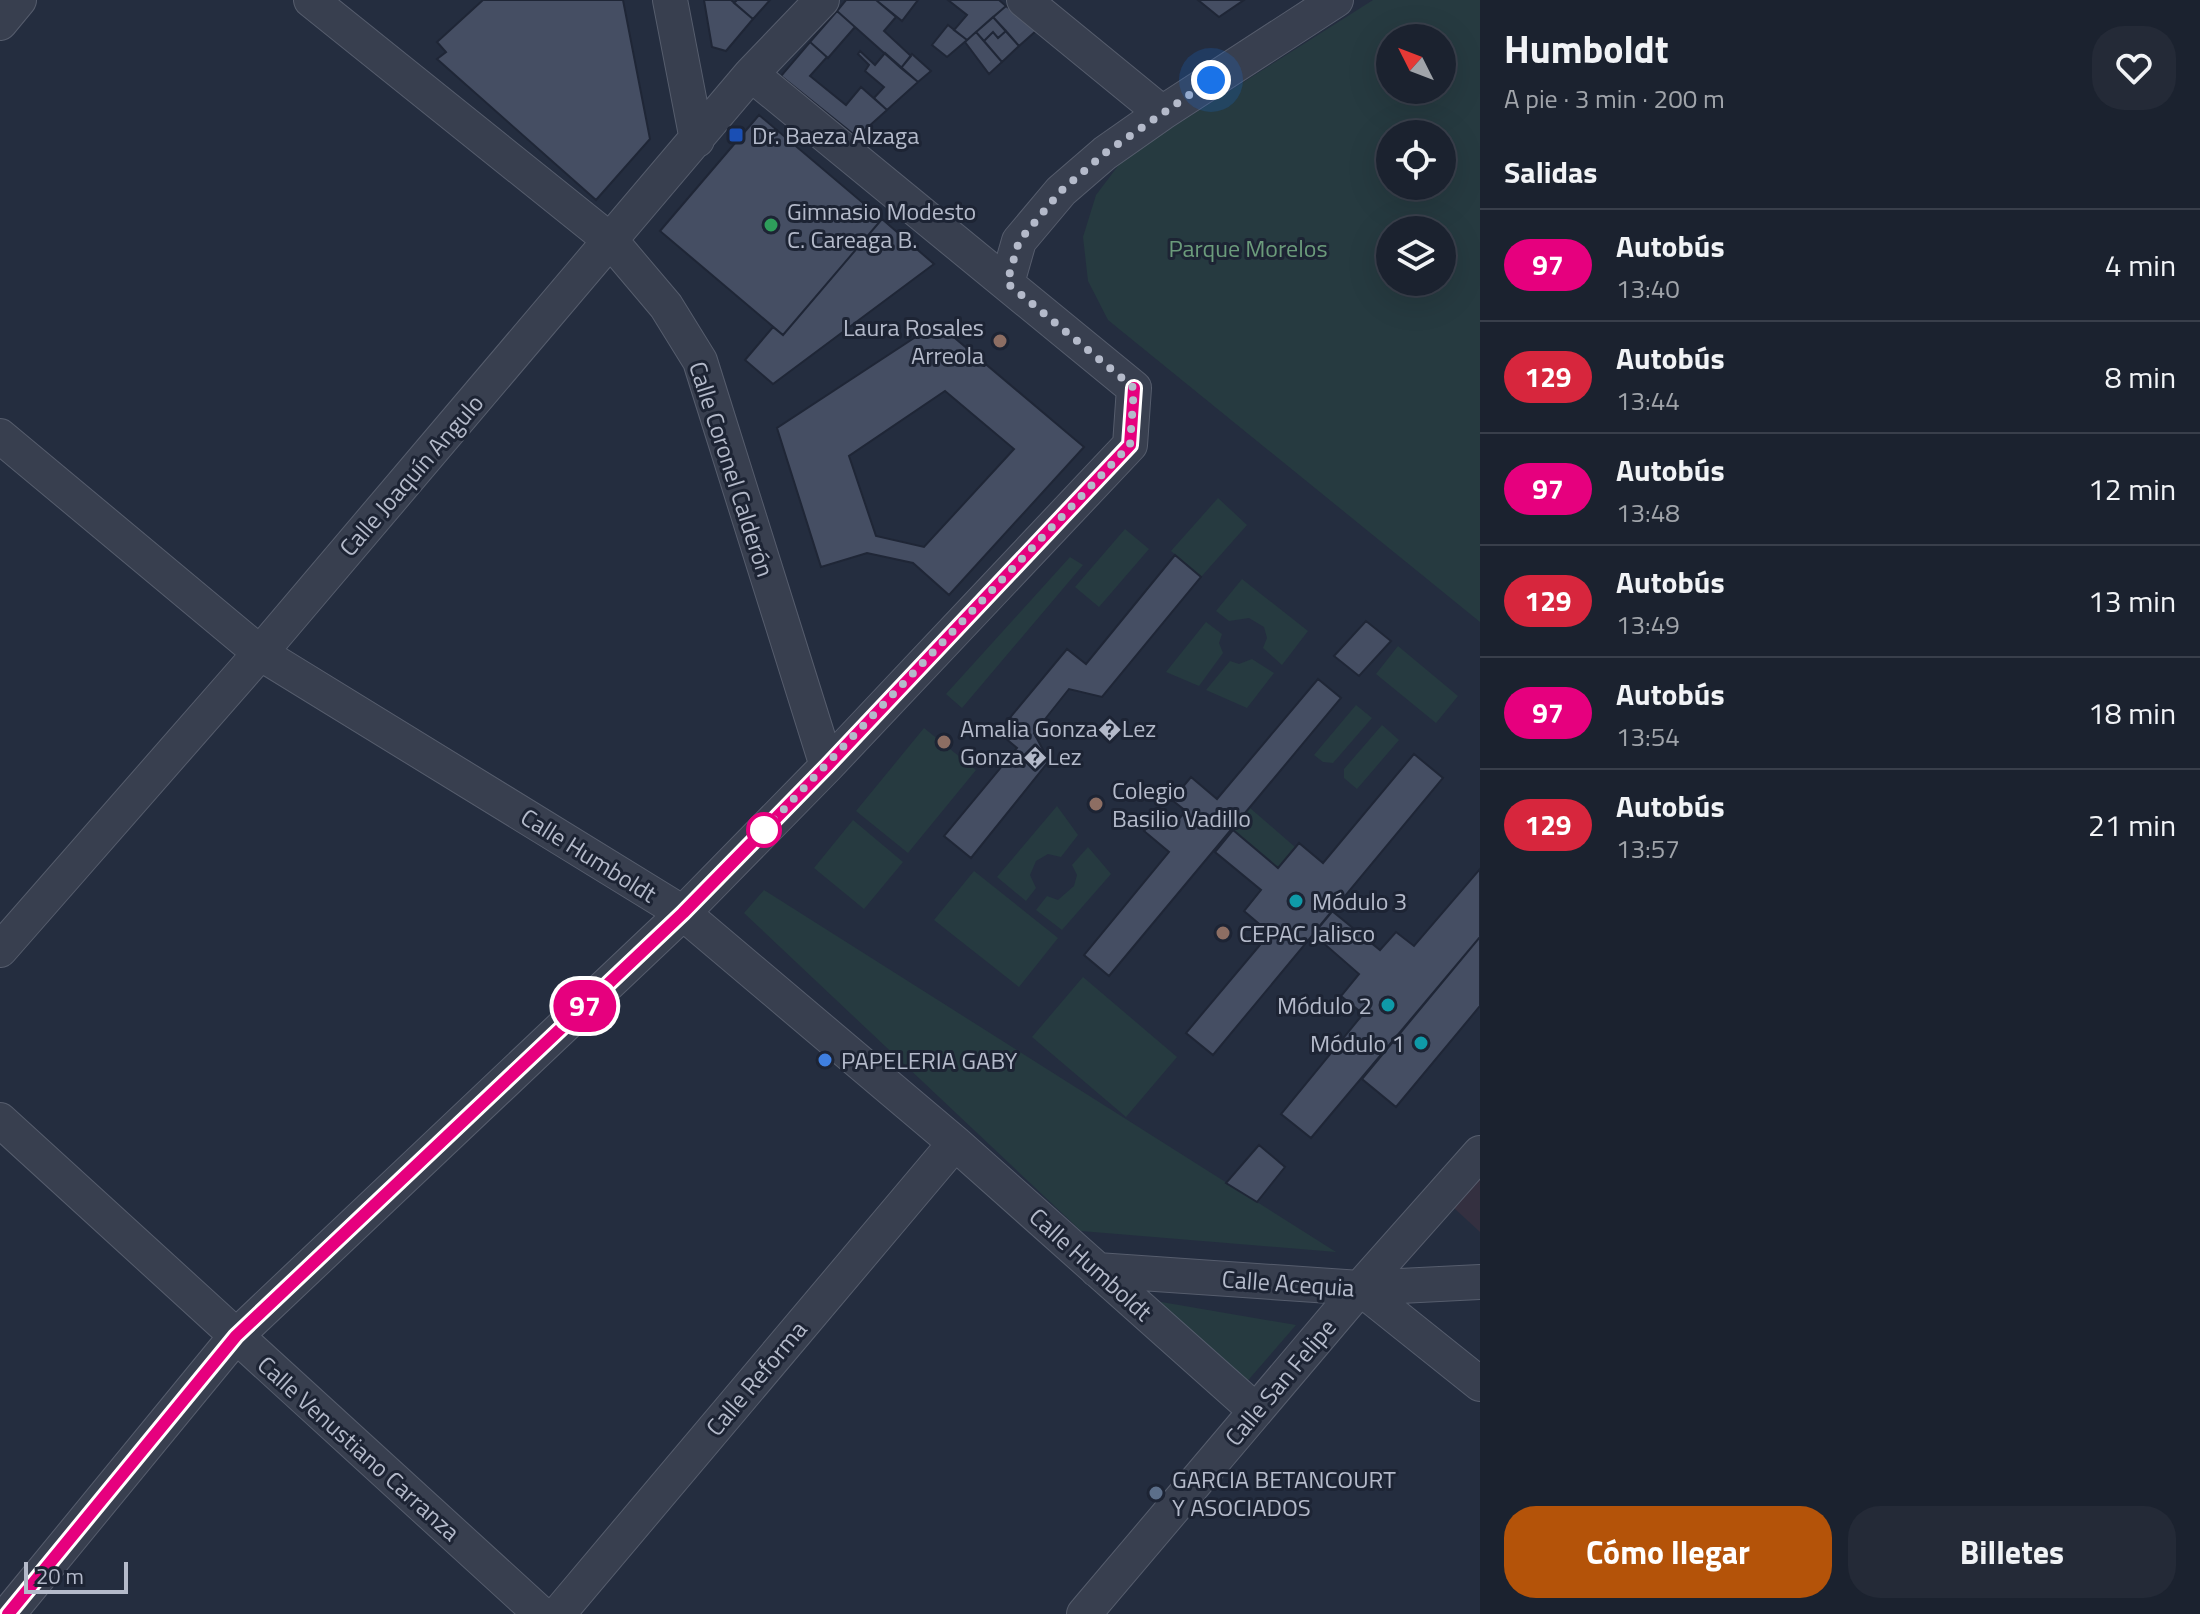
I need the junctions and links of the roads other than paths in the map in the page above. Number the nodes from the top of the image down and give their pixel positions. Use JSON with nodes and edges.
{"nodes":[{"id":1,"x":19,"y":0,"type":"edge"},
{"id":2,"x":311,"y":0,"type":"edge"},
{"id":3,"x":670,"y":0,"type":"edge"},
{"id":4,"x":822,"y":0,"type":"edge"},
{"id":5,"x":1024,"y":0,"type":"edge"},
{"id":6,"x":1336,"y":0,"type":"edge"},
{"id":7,"x":0,"y":23,"type":"edge"},
{"id":8,"x":751,"y":74,"type":"junction"},
{"id":9,"x":1162,"y":113,"type":"junction"},
{"id":10,"x":697,"y":140,"type":"junction"},
{"id":11,"x":611,"y":241,"type":"junction"},
{"id":12,"x":1007,"y":283,"type":"junction"},
{"id":13,"x":0,"y":436,"type":"edge"},
{"id":14,"x":260,"y":653,"type":"junction"},
{"id":15,"x":827,"y":766,"type":"junction"},
{"id":16,"x":683,"y":913,"type":"junction"},
{"id":17,"x":0,"y":950,"type":"edge"},
{"id":18,"x":0,"y":1120,"type":"edge"},
{"id":19,"x":955,"y":1143,"type":"junction"},
{"id":20,"x":1480,"y":1153,"type":"edge"},
{"id":21,"x":1097,"y":1270,"type":"junction"},
{"id":22,"x":1480,"y":1282,"type":"edge"},
{"id":23,"x":1360,"y":1288,"type":"junction"},
{"id":24,"x":236,"y":1336,"type":"junction"},
{"id":25,"x":1480,"y":1384,"type":"edge"},
{"id":26,"x":1256,"y":1411,"type":"junction"},
{"id":27,"x":8,"y":1614,"type":"edge"},
{"id":28,"x":541,"y":1614,"type":"edge"},
{"id":29,"x":558,"y":1614,"type":"edge"},
{"id":30,"x":1084,"y":1614,"type":"edge"}],
"edges":[{"from":1,"to":7,"type":"street"},
{"from":2,"to":11,"type":"street","name":"Calle Coronel Calderón"},
{"from":3,"to":10,"type":"street"},
{"from":4,"to":8,"type":"street","name":"Calle Joaquín Angulo"},
{"from":5,"to":9,"type":"street"},
{"from":6,"to":9,"type":"street"},
{"from":8,"to":10,"type":"street","name":"Calle Joaquín Angulo"},
{"from":8,"to":12,"type":"street"},
{"from":9,"to":12,"type":"street"},
{"from":10,"to":11,"type":"street","name":"Calle Joaquín Angulo"},
{"from":11,"to":14,"type":"street","name":"Calle Joaquín Angulo"},
{"from":11,"to":15,"type":"street","name":"Calle Coronel Calderón"},
{"from":12,"to":15,"type":"street"},
{"from":13,"to":14,"type":"street","name":"Calle Humboldt"},
{"from":14,"to":16,"type":"street","name":"Calle Humboldt"},
{"from":14,"to":17,"type":"street","name":"Calle Joaquín Angulo"},
{"from":15,"to":16,"type":"street"},
{"from":16,"to":19,"type":"street","name":"Calle Humboldt"},
{"from":16,"to":24,"type":"street"},
{"from":18,"to":24,"type":"street","name":"Calle Venustiano Carranza"},
{"from":19,"to":21,"type":"street","name":"Calle Humboldt"},
{"from":19,"to":29,"type":"street","name":"Calle Reforma"},
{"from":20,"to":23,"type":"street","name":"Calle San Felipe"},
{"from":21,"to":23,"type":"street","name":"Calle Acequia"},
{"from":21,"to":26,"type":"street","name":"Calle Humboldt"},
{"from":22,"to":23,"type":"street","name":"Calle Acequia"},
{"from":23,"to":25,"type":"street"},
{"from":23,"to":26,"type":"street","name":"Calle San Felipe"},
{"from":24,"to":27,"type":"street"},
{"from":24,"to":28,"type":"street","name":"Calle Venustiano Carranza"},
{"from":26,"to":30,"type":"street","name":"Calle San Felipe"}]}
